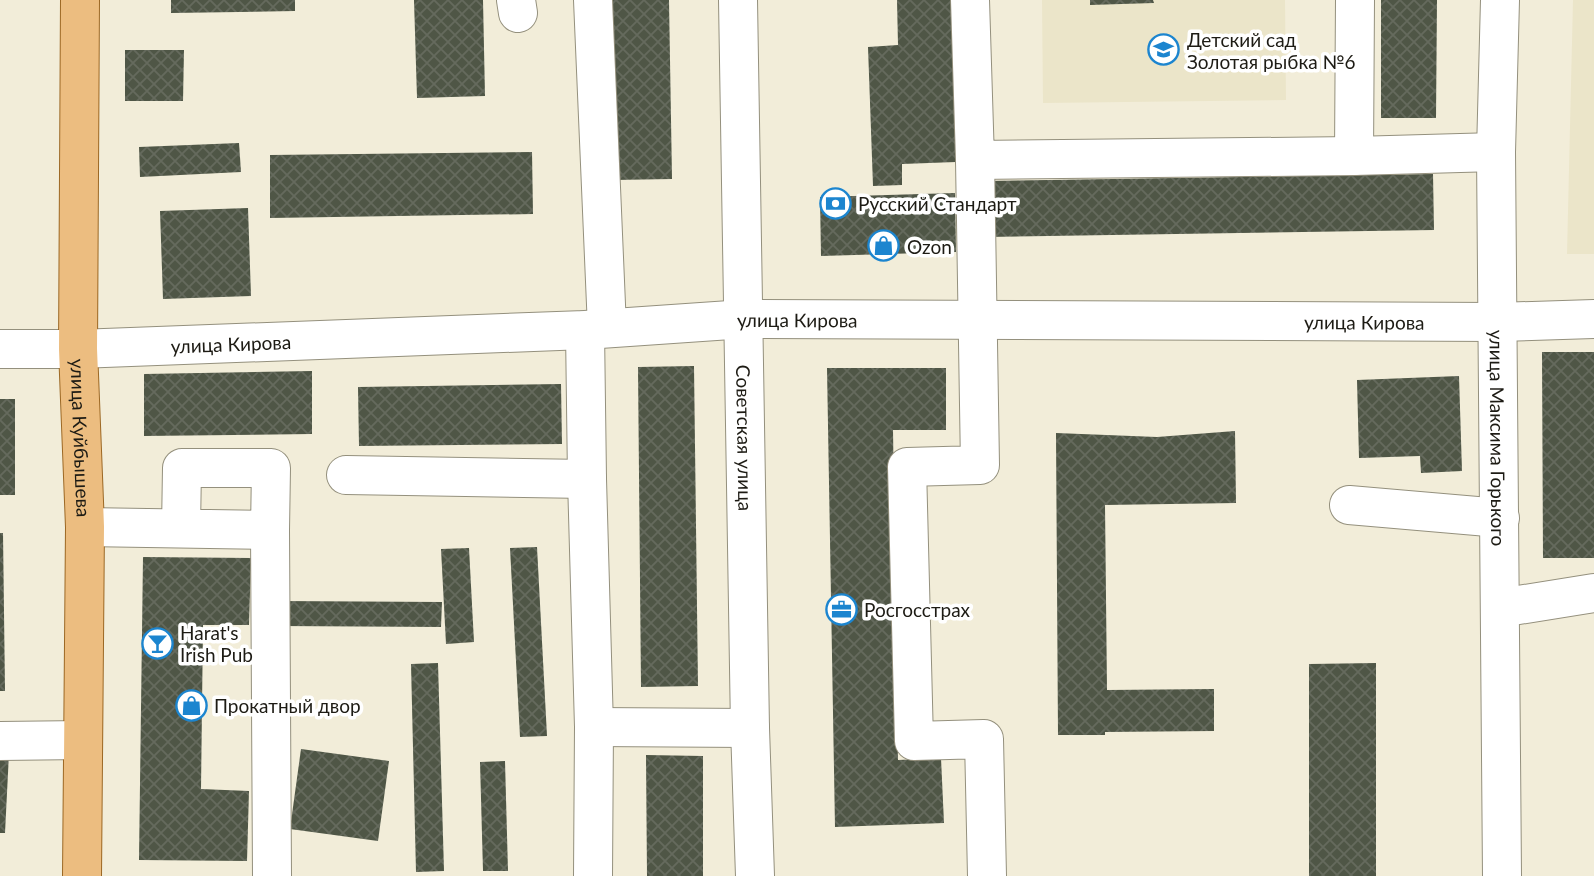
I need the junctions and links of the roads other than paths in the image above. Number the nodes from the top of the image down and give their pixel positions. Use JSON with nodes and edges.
{"nodes":[{"id":1,"x":80,"y":0,"type":"edge"},
{"id":2,"x":593,"y":0,"type":"edge"},
{"id":3,"x":738,"y":0,"type":"edge"},
{"id":4,"x":970,"y":0,"type":"edge"},
{"id":5,"x":1355,"y":0,"type":"edge"},
{"id":6,"x":1500,"y":0,"type":"edge"},
{"id":7,"x":1496,"y":152,"type":"junction"},
{"id":8,"x":1354,"y":156,"type":"junction"},
{"id":9,"x":975,"y":160,"type":"junction"},
{"id":10,"x":745,"y":319,"type":"junction"},
{"id":11,"x":1594,"y":319,"type":"edge"},
{"id":12,"x":976,"y":320,"type":"junction"},
{"id":13,"x":1498,"y":322,"type":"junction"},
{"id":14,"x":596,"y":329,"type":"junction"},
{"id":15,"x":0,"y":349,"type":"edge"},
{"id":16,"x":78,"y":349,"type":"junction"},
{"id":17,"x":346,"y":475,"type":"dead end"},
{"id":18,"x":587,"y":480,"type":"junction"},
{"id":19,"x":1349,"y":505,"type":"dead end"},
{"id":20,"x":1500,"y":518,"type":"junction"},
{"id":21,"x":85,"y":527,"type":"junction"},
{"id":22,"x":181,"y":528,"type":"junction"},
{"id":23,"x":270,"y":530,"type":"junction"},
{"id":24,"x":1594,"y":593,"type":"edge"},
{"id":25,"x":1500,"y":608,"type":"junction"},
{"id":26,"x":594,"y":727,"type":"junction"},
{"id":27,"x":750,"y":728,"type":"junction"},
{"id":28,"x":83,"y":740,"type":"junction"},
{"id":29,"x":0,"y":741,"type":"edge"},
{"id":30,"x":82,"y":876,"type":"edge"},
{"id":31,"x":272,"y":876,"type":"edge"},
{"id":32,"x":593,"y":876,"type":"edge"},
{"id":33,"x":755,"y":876,"type":"edge"},
{"id":34,"x":987,"y":876,"type":"edge"},
{"id":35,"x":1502,"y":876,"type":"edge"}],
"edges":[{"from":1,"to":16,"type":"main road","name":"улица Куйбышева"},
{"from":2,"to":14,"type":"street"},
{"from":3,"to":10,"type":"street","name":"Советская улица"},
{"from":4,"to":9,"type":"street"},
{"from":5,"to":8,"type":"street"},
{"from":6,"to":7,"type":"street","name":"улица Максима Горького"},
{"from":7,"to":8,"type":"street"},
{"from":7,"to":13,"type":"street","name":"улица Максима Горького"},
{"from":8,"to":9,"type":"street"},
{"from":9,"to":12,"type":"street"},
{"from":10,"to":12,"type":"street","name":"улица Кирова"},
{"from":10,"to":14,"type":"street","name":"улица Кирова"},
{"from":10,"to":27,"type":"street","name":"Советская улица"},
{"from":11,"to":13,"type":"street","name":"улица Кирова"},
{"from":12,"to":13,"type":"street","name":"улица Кирова"},
{"from":12,"to":34,"type":"street"},
{"from":13,"to":20,"type":"street","name":"улица Максима Горького"},
{"from":14,"to":16,"type":"street","name":"улица Кирова"},
{"from":14,"to":18,"type":"street"},
{"from":15,"to":16,"type":"street","name":"улица Кирова"},
{"from":16,"to":21,"type":"main road","name":"улица Куйбышева"},
{"from":17,"to":18,"type":"street"},
{"from":18,"to":26,"type":"street"},
{"from":19,"to":20,"type":"street"},
{"from":20,"to":25,"type":"street","name":"улица Максима Горького"},
{"from":21,"to":22,"type":"street"},
{"from":21,"to":28,"type":"main road","name":"улица Куйбышева"},
{"from":22,"to":23,"type":"street"},
{"from":22,"to":23,"type":"street"},
{"from":23,"to":31,"type":"street"},
{"from":24,"to":25,"type":"street"},
{"from":25,"to":35,"type":"street","name":"улица Максима Горького"},
{"from":26,"to":27,"type":"street"},
{"from":26,"to":32,"type":"street"},
{"from":27,"to":33,"type":"street","name":"Советская улица"},
{"from":28,"to":29,"type":"street"},
{"from":28,"to":30,"type":"main road","name":"улица Куйбышева"}]}
